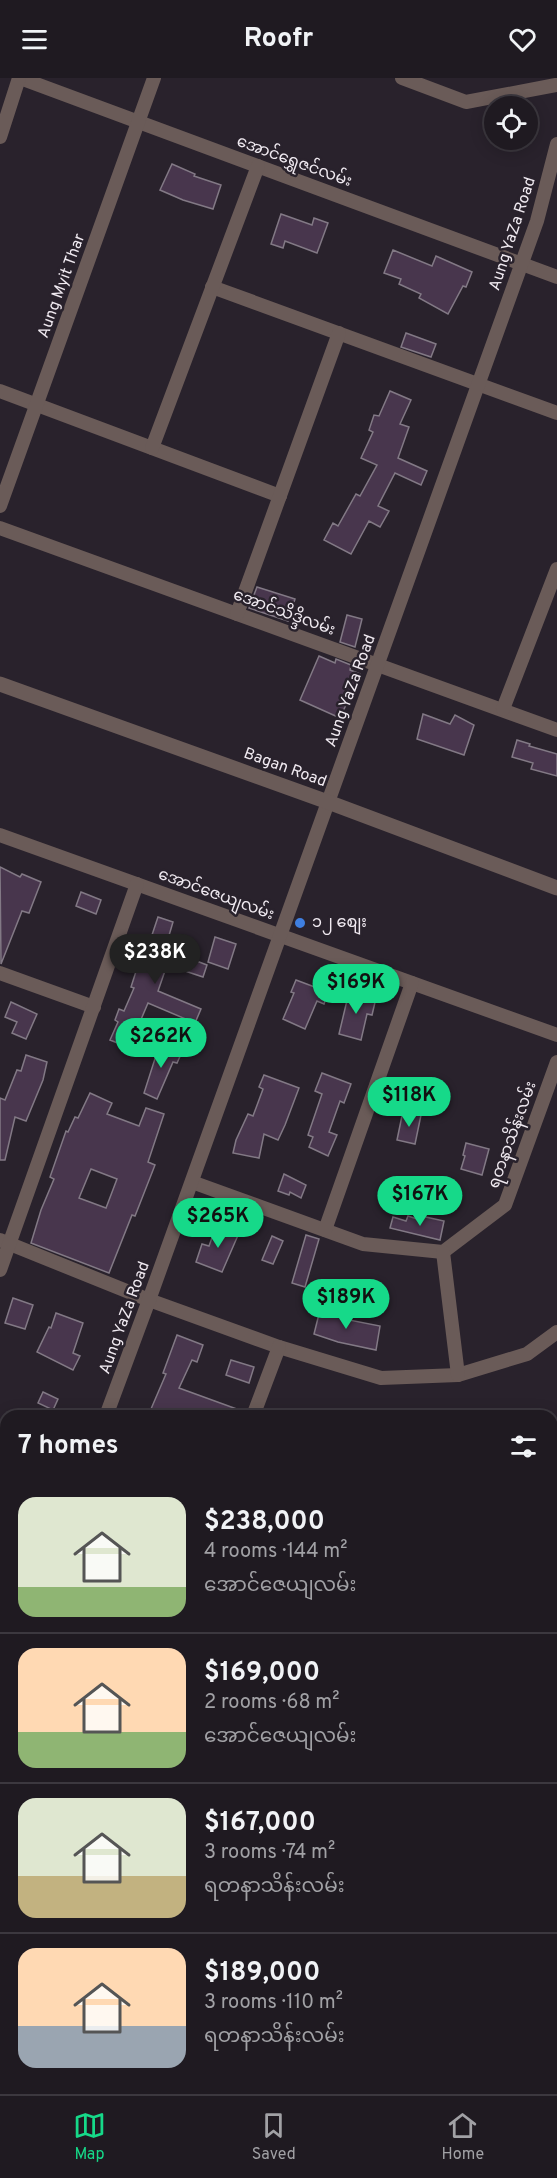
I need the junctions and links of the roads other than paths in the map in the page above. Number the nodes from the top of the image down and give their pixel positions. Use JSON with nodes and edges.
{"nodes":[{"id":1,"x":19,"y":78,"type":"edge"},
{"id":2,"x":154,"y":78,"type":"edge"},
{"id":3,"x":402,"y":78,"type":"edge"},
{"id":4,"x":555,"y":86,"type":"edge"},
{"id":5,"x":139,"y":122,"type":"junction"},
{"id":6,"x":0,"y":137,"type":"edge"},
{"id":7,"x":557,"y":144,"type":"edge"},
{"id":8,"x":258,"y":166,"type":"junction"},
{"id":9,"x":522,"y":263,"type":"junction"},
{"id":10,"x":557,"y":277,"type":"edge"},
{"id":11,"x":212,"y":287,"type":"junction"},
{"id":12,"x":339,"y":333,"type":"junction"},
{"id":13,"x":478,"y":384,"type":"junction"},
{"id":14,"x":0,"y":391,"type":"edge"},
{"id":15,"x":36,"y":405,"type":"junction"},
{"id":16,"x":557,"y":413,"type":"edge"},
{"id":17,"x":152,"y":448,"type":"junction"},
{"id":18,"x":280,"y":496,"type":"junction"},
{"id":19,"x":0,"y":506,"type":"edge"},
{"id":20,"x":0,"y":528,"type":"edge"},
{"id":21,"x":557,"y":569,"type":"edge"},
{"id":22,"x":553,"y":590,"type":"edge"},
{"id":23,"x":237,"y":614,"type":"junction"},
{"id":24,"x":378,"y":664,"type":"junction"},
{"id":25,"x":0,"y":684,"type":"edge"},
{"id":26,"x":503,"y":709,"type":"junction"},
{"id":27,"x":557,"y":730,"type":"edge"},
{"id":28,"x":328,"y":802,"type":"junction"},
{"id":29,"x":0,"y":835,"type":"edge"},
{"id":30,"x":137,"y":884,"type":"junction"},
{"id":31,"x":557,"y":888,"type":"edge"},
{"id":32,"x":280,"y":936,"type":"junction"},
{"id":33,"x":0,"y":972,"type":"edge"},
{"id":34,"x":412,"y":983,"type":"junction"},
{"id":35,"x":94,"y":1007,"type":"junction"},
{"id":36,"x":557,"y":1035,"type":"edge"},
{"id":37,"x":557,"y":1062,"type":"edge"},
{"id":38,"x":192,"y":1182,"type":"junction"},
{"id":39,"x":325,"y":1230,"type":"junction"},
{"id":40,"x":5,"y":1242,"type":"edge"},
{"id":41,"x":443,"y":1252,"type":"junction"},
{"id":42,"x":0,"y":1270,"type":"edge"},
{"id":43,"x":149,"y":1300,"type":"junction"},
{"id":44,"x":557,"y":1332,"type":"edge"},
{"id":45,"x":279,"y":1347,"type":"junction"},
{"id":46,"x":458,"y":1375,"type":"junction"},
{"id":47,"x":108,"y":1410,"type":"edge"},
{"id":48,"x":256,"y":1410,"type":"edge"}],
"edges":[{"from":1,"to":5,"type":"street","name":"အောင်ရွှေဇင်လမ်း"},
{"from":1,"to":6,"type":"street"},
{"from":2,"to":5,"type":"street","name":"Aung Myit Thar"},
{"from":3,"to":4,"type":"street"},
{"from":5,"to":8,"type":"street","name":"အောင်ရွှေဇင်လမ်း"},
{"from":5,"to":15,"type":"street","name":"Aung Myit Thar"},
{"from":7,"to":9,"type":"street","name":"Aung YaZa Road"},
{"from":8,"to":9,"type":"street","name":"အောင်ရွှေဇင်လမ်း"},
{"from":8,"to":11,"type":"street"},
{"from":9,"to":10,"type":"street","name":"အောင်ရွှေဇင်လမ်း"},
{"from":9,"to":13,"type":"street","name":"Aung YaZa Road"},
{"from":11,"to":12,"type":"street"},
{"from":11,"to":17,"type":"street"},
{"from":12,"to":13,"type":"street"},
{"from":12,"to":18,"type":"street"},
{"from":13,"to":16,"type":"street"},
{"from":13,"to":24,"type":"street","name":"Aung YaZa Road"},
{"from":14,"to":15,"type":"street"},
{"from":15,"to":17,"type":"street"},
{"from":15,"to":19,"type":"street","name":"Aung Myit Thar"},
{"from":17,"to":18,"type":"street"},
{"from":18,"to":23,"type":"street"},
{"from":20,"to":23,"type":"street","name":"အောင်သိဒ္ဒိလမ်း"},
{"from":21,"to":22,"type":"street"},
{"from":22,"to":26,"type":"street"},
{"from":23,"to":24,"type":"street","name":"အောင်သိဒ္ဒိလမ်း"},
{"from":24,"to":26,"type":"street","name":"အောင်သိဒ္ဒိလမ်း"},
{"from":24,"to":28,"type":"street","name":"Aung YaZa Road"},
{"from":25,"to":28,"type":"street","name":"Bagan Road"},
{"from":26,"to":27,"type":"street","name":"အောင်သိဒ္ဒိလမ်း"},
{"from":28,"to":31,"type":"street","name":"Bagan Road"},
{"from":28,"to":32,"type":"street","name":"Aung YaZa Road"},
{"from":29,"to":30,"type":"street","name":"အောင်ဇေယျလမ်း"},
{"from":30,"to":32,"type":"street","name":"အောင်ဇေယျလမ်း"},
{"from":30,"to":35,"type":"street"},
{"from":32,"to":34,"type":"street","name":"အောင်ဇေယျလမ်း"},
{"from":32,"to":38,"type":"street","name":"Aung YaZa Road"},
{"from":33,"to":35,"type":"street"},
{"from":34,"to":36,"type":"street","name":"အောင်ဇေယျလမ်း"},
{"from":34,"to":39,"type":"street"},
{"from":35,"to":40,"type":"street"},
{"from":37,"to":41,"type":"street","name":"ရတနာသိန်းလမ်း"},
{"from":38,"to":39,"type":"street"},
{"from":38,"to":43,"type":"street","name":"Aung YaZa Road"},
{"from":39,"to":41,"type":"street"},
{"from":40,"to":42,"type":"street"},
{"from":40,"to":43,"type":"street"},
{"from":41,"to":46,"type":"street"},
{"from":43,"to":45,"type":"street"},
{"from":43,"to":47,"type":"street","name":"Aung YaZa Road"},
{"from":44,"to":46,"type":"street"},
{"from":45,"to":46,"type":"street"},
{"from":45,"to":48,"type":"street"}]}
